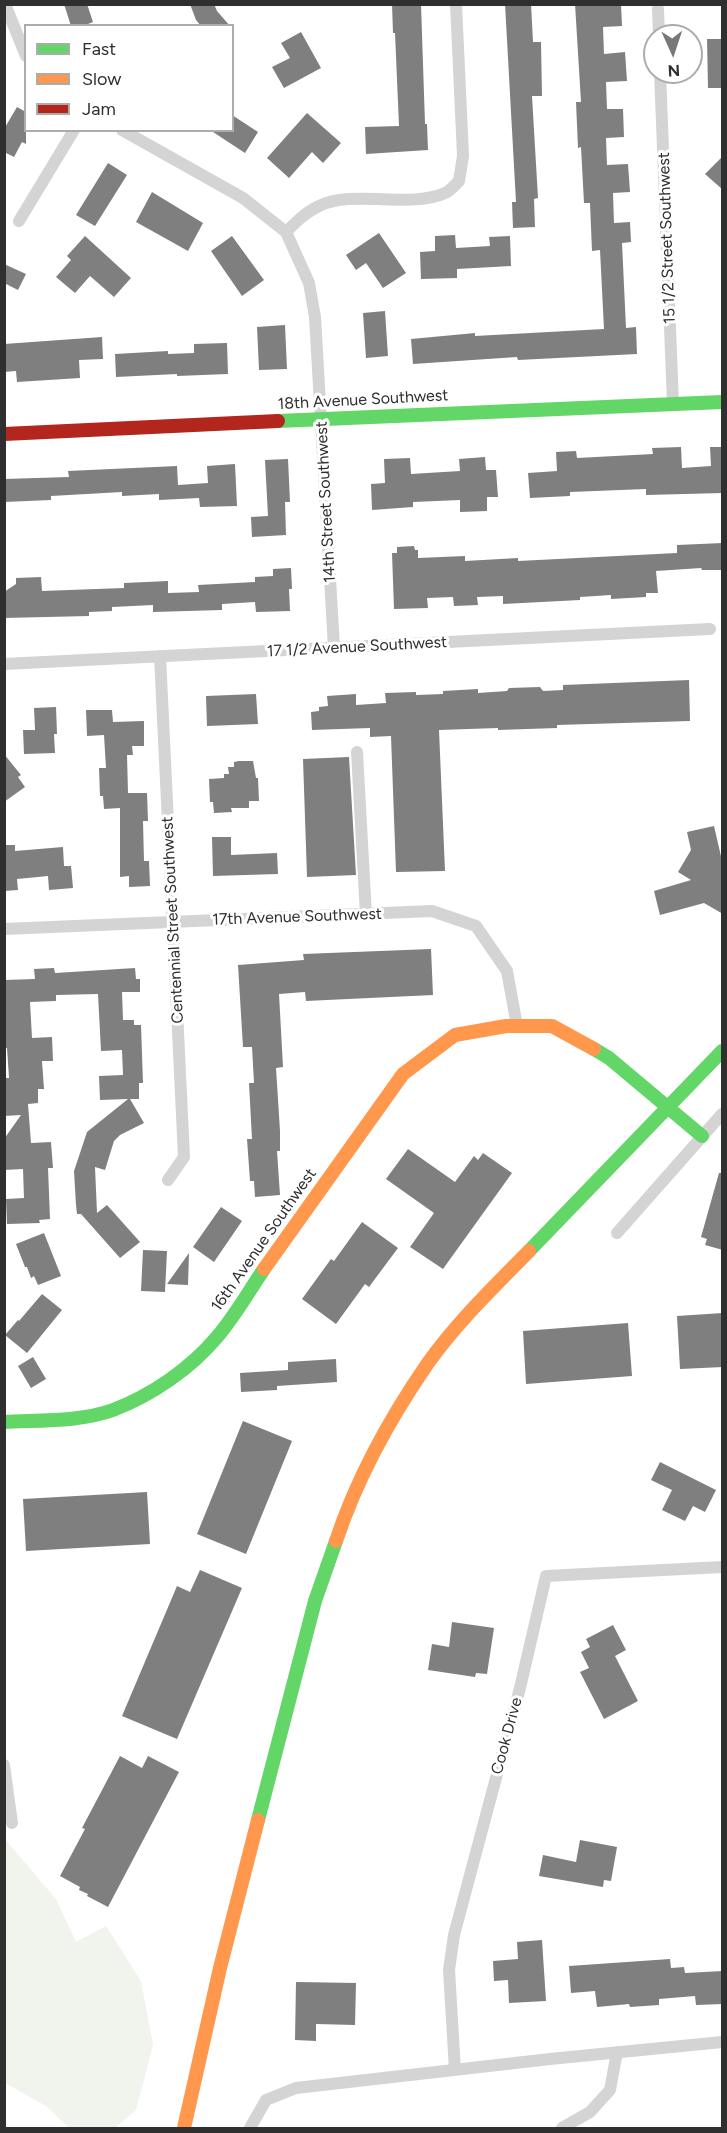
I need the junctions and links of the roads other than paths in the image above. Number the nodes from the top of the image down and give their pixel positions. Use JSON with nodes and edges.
{"nodes":[{"id":1,"x":5,"y":4,"type":"edge"},
{"id":2,"x":456,"y":4,"type":"edge"},
{"id":3,"x":658,"y":9,"type":"dead end"},
{"id":4,"x":659,"y":24,"type":"edge"},
{"id":5,"x":24,"y":51,"type":"edge"},
{"id":6,"x":660,"y":84,"type":"edge"},
{"id":7,"x":73,"y":132,"type":"edge"},
{"id":8,"x":126,"y":132,"type":"edge"},
{"id":9,"x":19,"y":221,"type":"dead end"},
{"id":10,"x":286,"y":232,"type":"junction"},
{"id":11,"x":723,"y":402,"type":"edge"},
{"id":12,"x":673,"y":404,"type":"junction"},
{"id":13,"x":322,"y":419,"type":"junction"},
{"id":14,"x":4,"y":434,"type":"edge"},
{"id":15,"x":710,"y":629,"type":"dead end"},
{"id":16,"x":334,"y":648,"type":"junction"},
{"id":17,"x":160,"y":656,"type":"junction"},
{"id":18,"x":4,"y":664,"type":"edge"},
{"id":19,"x":357,"y":752,"type":"dead end"},
{"id":20,"x":366,"y":915,"type":"junction"},
{"id":21,"x":172,"y":922,"type":"junction"},
{"id":22,"x":4,"y":929,"type":"edge"},
{"id":23,"x":517,"y":1026,"type":"junction"},
{"id":24,"x":723,"y":1051,"type":"edge"},
{"id":25,"x":667,"y":1107,"type":"junction"},
{"id":26,"x":723,"y":1114,"type":"edge"},
{"id":27,"x":702,"y":1136,"type":"junction"},
{"id":28,"x":168,"y":1180,"type":"dead end"},
{"id":29,"x":616,"y":1233,"type":"dead end"},
{"id":30,"x":4,"y":1422,"type":"edge"},
{"id":31,"x":723,"y":1567,"type":"edge"},
{"id":32,"x":4,"y":1765,"type":"edge"},
{"id":33,"x":12,"y":1823,"type":"dead end"},
{"id":34,"x":723,"y":2042,"type":"edge"},
{"id":35,"x":617,"y":2052,"type":"junction"},
{"id":36,"x":455,"y":2070,"type":"junction"},
{"id":37,"x":184,"y":2128,"type":"edge"},
{"id":38,"x":250,"y":2128,"type":"edge"},
{"id":39,"x":562,"y":2128,"type":"edge"}],
"edges":[{"from":1,"to":5,"type":"street"},
{"from":2,"to":10,"type":"street"},
{"from":3,"to":4,"type":"street"},
{"from":6,"to":12,"type":"street","name":"15 1/2 Street Southwest"},
{"from":7,"to":9,"type":"street"},
{"from":8,"to":10,"type":"street","name":"14th Street Southwest"},
{"from":10,"to":13,"type":"street","name":"14th Street Southwest"},
{"from":11,"to":12,"type":"street","name":"18th Avenue Southwest"},
{"from":12,"to":13,"type":"street","name":"18th Avenue Southwest"},
{"from":13,"to":14,"type":"street","name":"18th Avenue Southwest"},
{"from":13,"to":16,"type":"street","name":"14th Street Southwest"},
{"from":15,"to":16,"type":"street","name":"17 1/2 Avenue Southwest"},
{"from":16,"to":17,"type":"street","name":"17 1/2 Avenue Southwest"},
{"from":17,"to":18,"type":"street","name":"17 1/2 Avenue Southwest"},
{"from":17,"to":21,"type":"street","name":"Centennial Street Southwest"},
{"from":19,"to":20,"type":"street"},
{"from":20,"to":21,"type":"street","name":"17th Avenue Southwest"},
{"from":20,"to":23,"type":"street","name":"17th Avenue Southwest"},
{"from":21,"to":22,"type":"street","name":"17th Avenue Southwest"},
{"from":21,"to":28,"type":"street","name":"Centennial Street Southwest"},
{"from":23,"to":25,"type":"street","name":"16th Avenue Southwest"},
{"from":23,"to":30,"type":"street","name":"16th Avenue Southwest"},
{"from":24,"to":25,"type":"street"},
{"from":25,"to":27,"type":"street","name":"16th Avenue Southwest"},
{"from":25,"to":37,"type":"street"},
{"from":26,"to":27,"type":"street"},
{"from":27,"to":29,"type":"street"},
{"from":31,"to":36,"type":"street","name":"Cook Drive"},
{"from":32,"to":33,"type":"street"},
{"from":34,"to":35,"type":"street"},
{"from":35,"to":36,"type":"street"},
{"from":35,"to":39,"type":"street"},
{"from":36,"to":38,"type":"street"}]}
